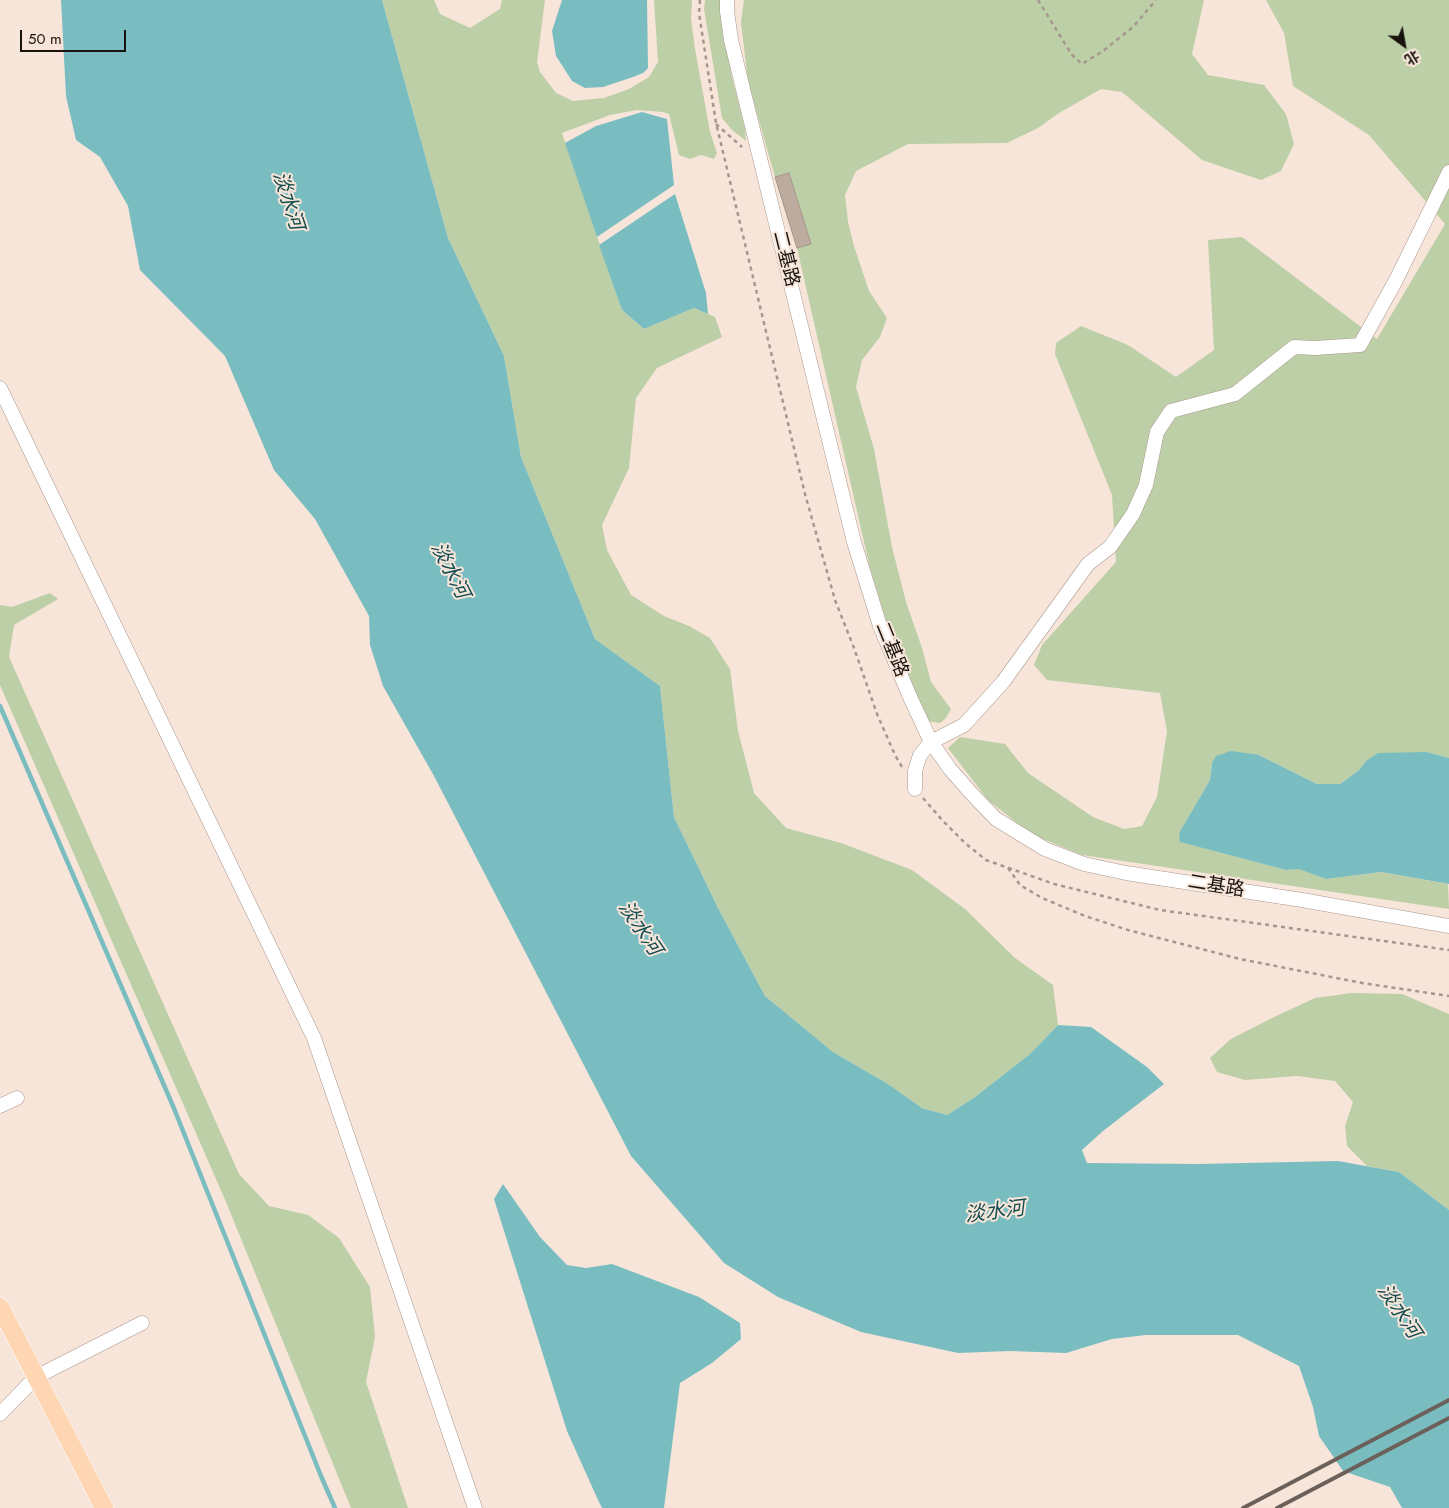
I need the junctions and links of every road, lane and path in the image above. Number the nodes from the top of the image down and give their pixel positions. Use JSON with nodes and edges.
{"nodes":[{"id":1,"x":700,"y":0,"type":"edge"},
{"id":2,"x":727,"y":0,"type":"edge"},
{"id":3,"x":1038,"y":0,"type":"edge"},
{"id":4,"x":1156,"y":0,"type":"edge"},
{"id":5,"x":716,"y":123,"type":"junction"},
{"id":6,"x":761,"y":162,"type":"junction"},
{"id":7,"x":1449,"y":172,"type":"edge"},
{"id":8,"x":0,"y":388,"type":"edge"},
{"id":9,"x":931,"y":742,"type":"junction"},
{"id":10,"x":915,"y":789,"type":"junction"},
{"id":11,"x":1007,"y":867,"type":"junction"},
{"id":12,"x":1449,"y":926,"type":"edge"},
{"id":13,"x":1449,"y":950,"type":"edge"},
{"id":14,"x":1449,"y":996,"type":"edge"},
{"id":15,"x":17,"y":1098,"type":"dead end"},
{"id":16,"x":0,"y":1106,"type":"edge"},
{"id":17,"x":0,"y":1306,"type":"edge"},
{"id":18,"x":142,"y":1323,"type":"dead end"},
{"id":19,"x":36,"y":1377,"type":"junction"},
{"id":20,"x":0,"y":1414,"type":"edge"},
{"id":21,"x":104,"y":1508,"type":"edge"},
{"id":22,"x":475,"y":1508,"type":"edge"}],
"edges":[{"from":1,"to":5,"type":"path"},
{"from":2,"to":6,"type":"street","name":"二基路"},
{"from":3,"to":4,"type":"path"},
{"from":5,"to":6,"type":"path"},
{"from":5,"to":10,"type":"path"},
{"from":6,"to":9,"type":"street","name":"二基路"},
{"from":7,"to":9,"type":"street"},
{"from":8,"to":22,"type":"street"},
{"from":9,"to":10,"type":"street"},
{"from":9,"to":12,"type":"street","name":"二基路"},
{"from":10,"to":11,"type":"path"},
{"from":11,"to":13,"type":"path"},
{"from":11,"to":14,"type":"path"},
{"from":15,"to":16,"type":"street"},
{"from":17,"to":19,"type":"main road"},
{"from":18,"to":19,"type":"street"},
{"from":19,"to":20,"type":"street"},
{"from":19,"to":21,"type":"main road"}]}
